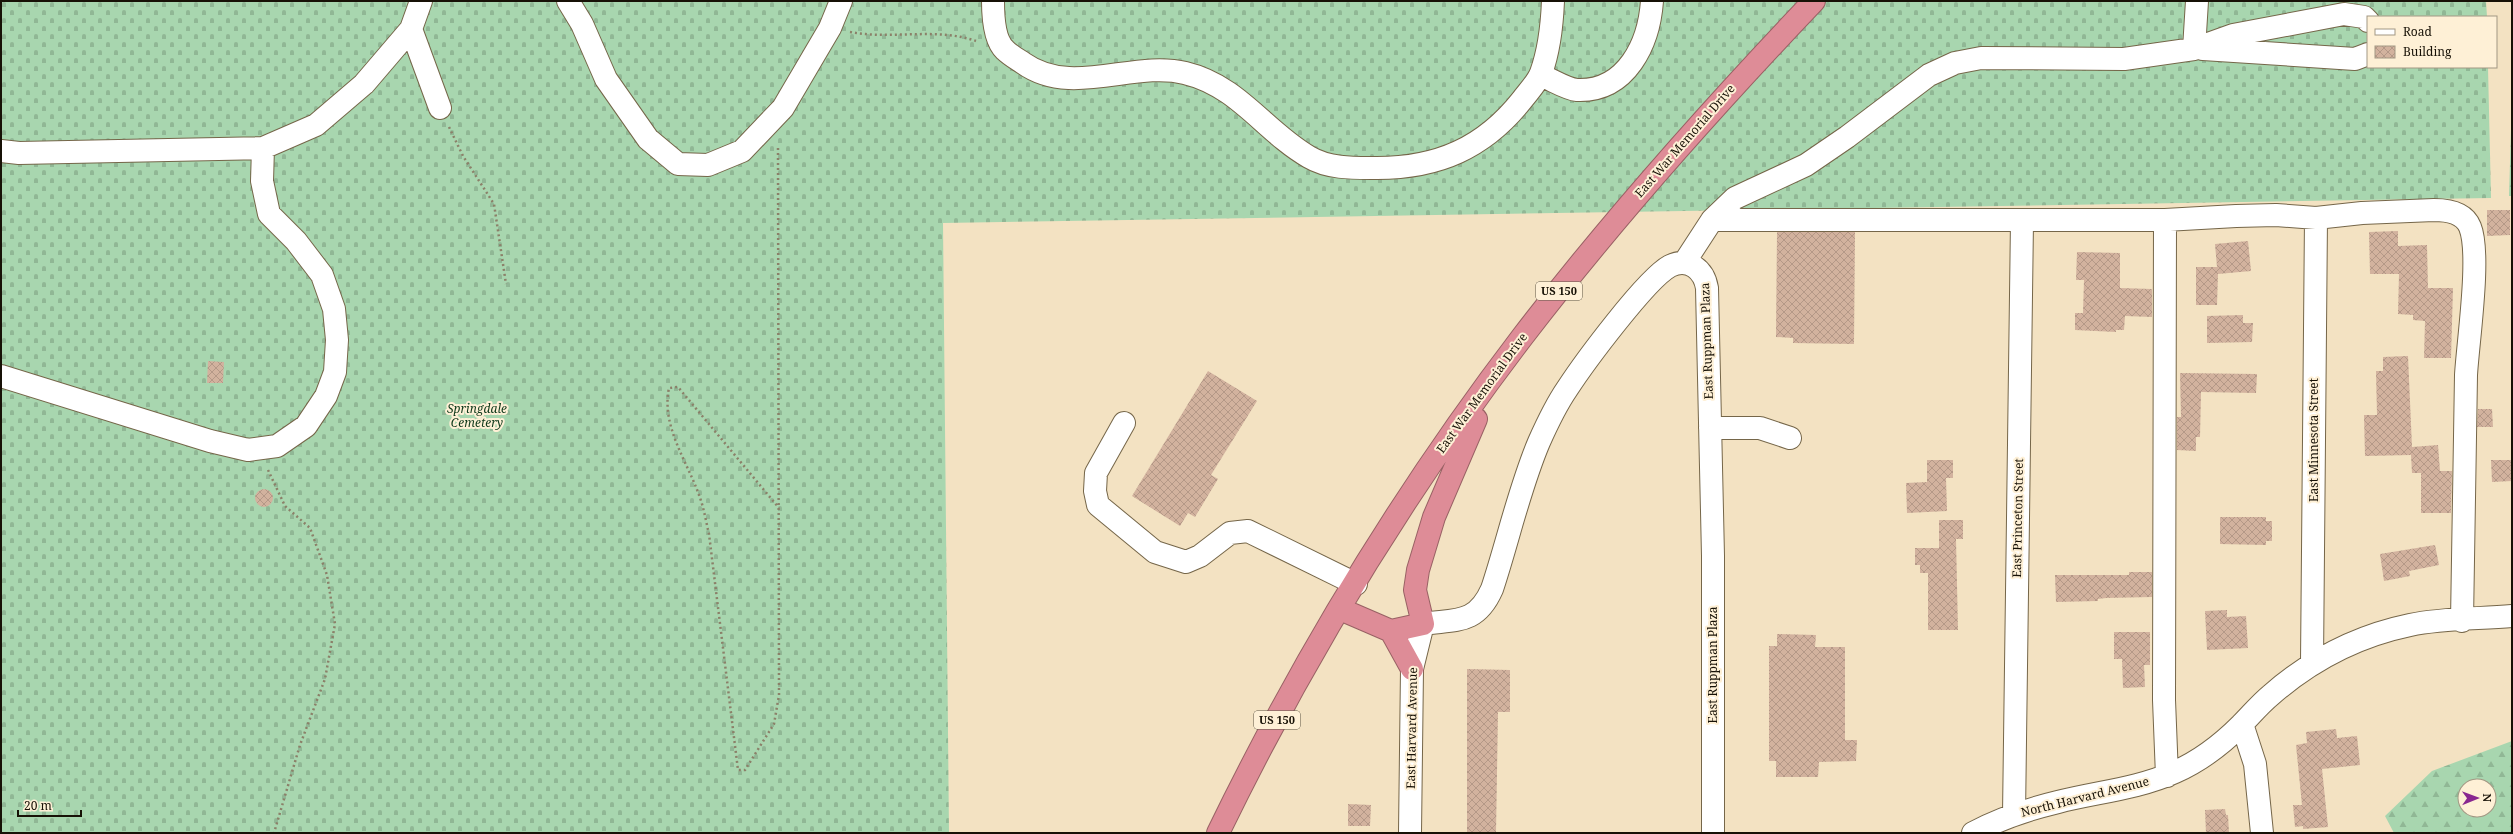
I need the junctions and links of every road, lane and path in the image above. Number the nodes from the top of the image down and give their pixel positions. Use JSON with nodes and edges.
{"nodes":[{"id":1,"x":420,"y":1,"type":"edge"},
{"id":2,"x":568,"y":1,"type":"edge"},
{"id":3,"x":841,"y":1,"type":"edge"},
{"id":4,"x":993,"y":1,"type":"edge"},
{"id":5,"x":1553,"y":1,"type":"edge"},
{"id":6,"x":1652,"y":1,"type":"edge"},
{"id":7,"x":1814,"y":1,"type":"edge"},
{"id":8,"x":2197,"y":1,"type":"edge"},
{"id":9,"x":2367,"y":20,"type":"edge"},
{"id":10,"x":830,"y":28,"type":"junction"},
{"id":11,"x":411,"y":29,"type":"junction"},
{"id":12,"x":2194,"y":49,"type":"junction"},
{"id":13,"x":1004,"y":50,"type":"junction"},
{"id":14,"x":2367,"y":54,"type":"edge"},
{"id":15,"x":1540,"y":75,"type":"junction"},
{"id":16,"x":440,"y":108,"type":"joint"},
{"id":17,"x":262,"y":148,"type":"junction"},
{"id":18,"x":778,"y":148,"type":"dead end"},
{"id":19,"x":1,"y":151,"type":"edge"},
{"id":20,"x":2316,"y":218,"type":"junction"},
{"id":21,"x":1712,"y":220,"type":"junction"},
{"id":22,"x":2165,"y":220,"type":"junction"},
{"id":23,"x":2022,"y":221,"type":"junction"},
{"id":24,"x":1684,"y":263,"type":"junction"},
{"id":25,"x":506,"y":284,"type":"dead end"},
{"id":26,"x":1530,"y":328,"type":"junction"},
{"id":27,"x":1,"y":376,"type":"edge"},
{"id":28,"x":1124,"y":423,"type":"dead end"},
{"id":29,"x":1710,"y":428,"type":"junction"},
{"id":30,"x":1790,"y":438,"type":"dead end"},
{"id":31,"x":266,"y":466,"type":"dead end"},
{"id":32,"x":775,"y":495,"type":"dead end"},
{"id":33,"x":778,"y":495,"type":"junction"},
{"id":34,"x":779,"y":508,"type":"junction"},
{"id":35,"x":1356,"y":584,"type":"junction"},
{"id":36,"x":1340,"y":609,"type":"junction"},
{"id":37,"x":2512,"y":616,"type":"edge"},
{"id":38,"x":2462,"y":621,"type":"junction"},
{"id":39,"x":1423,"y":624,"type":"junction"},
{"id":40,"x":1390,"y":631,"type":"junction"},
{"id":41,"x":2312,"y":662,"type":"junction"},
{"id":42,"x":1412,"y":669,"type":"junction"},
{"id":43,"x":2242,"y":724,"type":"junction"},
{"id":44,"x":2167,"y":776,"type":"junction"},
{"id":45,"x":2014,"y":815,"type":"junction"},
{"id":46,"x":274,"y":833,"type":"edge"},
{"id":47,"x":1218,"y":833,"type":"edge"},
{"id":48,"x":1410,"y":833,"type":"edge"},
{"id":49,"x":1713,"y":833,"type":"edge"},
{"id":50,"x":1973,"y":833,"type":"edge"},
{"id":51,"x":2262,"y":833,"type":"edge"}],
"edges":[{"from":1,"to":11,"type":"street"},
{"from":2,"to":10,"type":"street"},
{"from":3,"to":10,"type":"street"},
{"from":4,"to":13,"type":"street"},
{"from":5,"to":15,"type":"street"},
{"from":6,"to":15,"type":"street"},
{"from":7,"to":26,"type":"highway","name":"East War Memorial Drive","number":"US 150"},
{"from":8,"to":12,"type":"street"},
{"from":9,"to":12,"type":"street"},
{"from":10,"to":13,"type":"path"},
{"from":11,"to":16,"type":"street"},
{"from":11,"to":17,"type":"street"},
{"from":12,"to":14,"type":"street"},
{"from":12,"to":21,"type":"street"},
{"from":13,"to":15,"type":"street"},
{"from":16,"to":25,"type":"path"},
{"from":17,"to":19,"type":"street"},
{"from":17,"to":27,"type":"street"},
{"from":18,"to":33,"type":"path"},
{"from":20,"to":22,"type":"street"},
{"from":20,"to":38,"type":"street"},
{"from":20,"to":41,"type":"street","name":"East Minnesota Street"},
{"from":21,"to":23,"type":"street"},
{"from":21,"to":24,"type":"street"},
{"from":22,"to":23,"type":"street"},
{"from":22,"to":44,"type":"street"},
{"from":23,"to":45,"type":"street","name":"East Princeton Street"},
{"from":24,"to":29,"type":"street","name":"East Ruppman Plaza"},
{"from":24,"to":39,"type":"street"},
{"from":26,"to":35,"type":"highway","name":"East War Memorial Drive","number":"US 150"},
{"from":26,"to":39,"type":"highway"},
{"from":28,"to":35,"type":"street"},
{"from":29,"to":30,"type":"street"},
{"from":29,"to":49,"type":"street","name":"East Ruppman Plaza"},
{"from":31,"to":46,"type":"path"},
{"from":32,"to":33,"type":"path"},
{"from":33,"to":34,"type":"path"},
{"from":34,"to":34,"type":"path"},
{"from":35,"to":36,"type":"highway","name":"East War Memorial Drive","number":"US 150"},
{"from":36,"to":40,"type":"highway"},
{"from":36,"to":47,"type":"highway","name":"East War Memorial Drive","number":"US 150"},
{"from":37,"to":38,"type":"street","name":"North Harvard Avenue"},
{"from":38,"to":41,"type":"street","name":"North Harvard Avenue"},
{"from":39,"to":40,"type":"highway"},
{"from":39,"to":42,"type":"street","name":"East Harvard Avenue"},
{"from":40,"to":42,"type":"highway"},
{"from":41,"to":43,"type":"street","name":"North Harvard Avenue"},
{"from":42,"to":48,"type":"street","name":"East Harvard Avenue"},
{"from":43,"to":44,"type":"street","name":"North Harvard Avenue"},
{"from":43,"to":51,"type":"street"},
{"from":44,"to":45,"type":"street","name":"North Harvard Avenue"},
{"from":45,"to":50,"type":"street","name":"North Harvard Avenue"}]}
